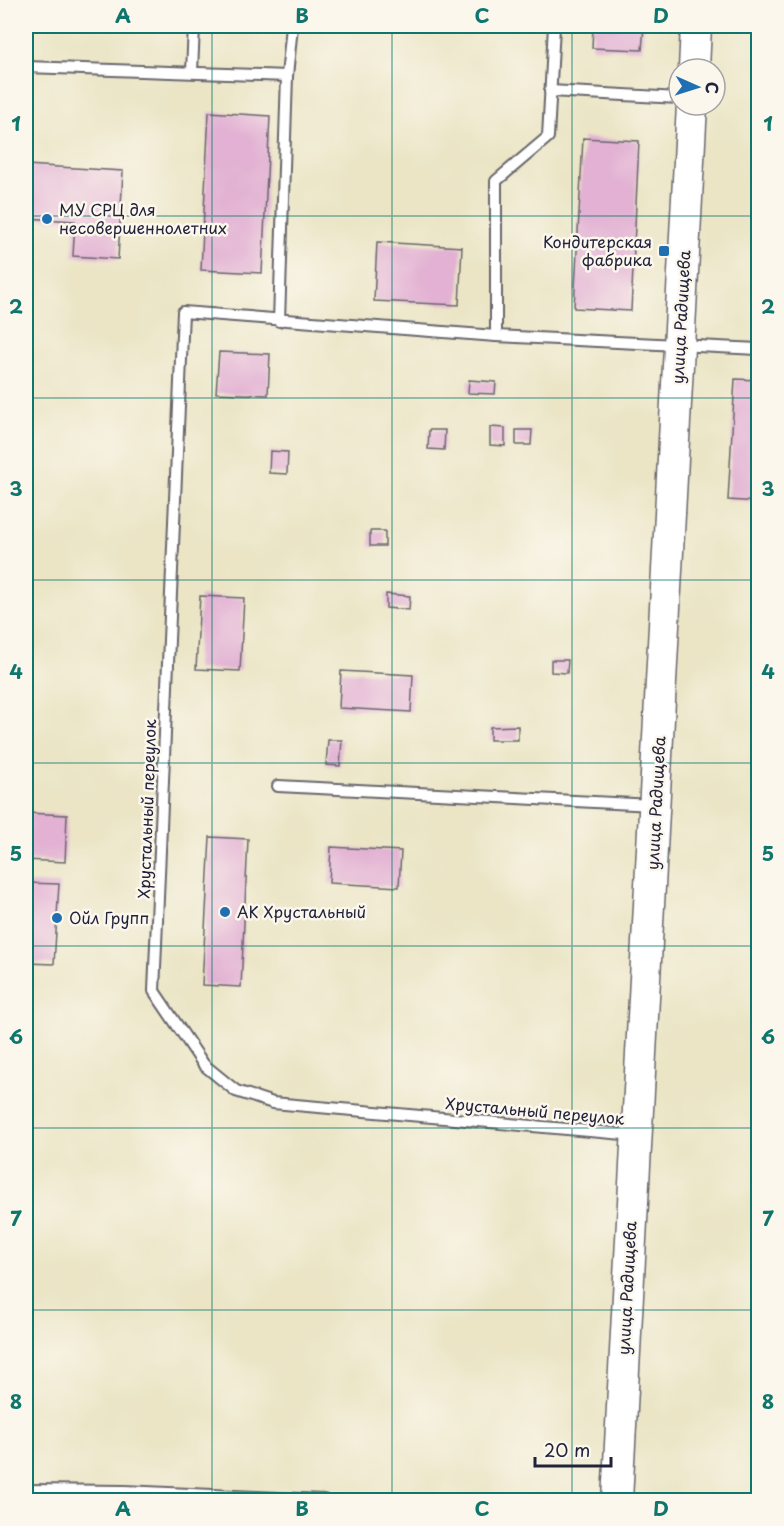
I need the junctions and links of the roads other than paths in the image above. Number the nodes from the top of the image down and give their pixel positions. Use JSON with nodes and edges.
{"nodes":[{"id":1,"x":194,"y":26,"type":"edge"},
{"id":2,"x":292,"y":26,"type":"edge"},
{"id":3,"x":554,"y":26,"type":"edge"},
{"id":4,"x":696,"y":26,"type":"edge"},
{"id":5,"x":695,"y":57,"type":"edge"},
{"id":6,"x":26,"y":67,"type":"edge"},
{"id":7,"x":192,"y":72,"type":"junction"},
{"id":8,"x":288,"y":76,"type":"junction"},
{"id":9,"x":550,"y":91,"type":"junction"},
{"id":10,"x":667,"y":97,"type":"edge"},
{"id":11,"x":691,"y":117,"type":"edge"},
{"id":12,"x":279,"y":321,"type":"junction"},
{"id":13,"x":496,"y":336,"type":"junction"},
{"id":14,"x":680,"y":346,"type":"junction"},
{"id":15,"x":759,"y":349,"type":"edge"},
{"id":16,"x":278,"y":786,"type":"dead end"},
{"id":17,"x":656,"y":805,"type":"junction"},
{"id":18,"x":635,"y":1135,"type":"junction"},
{"id":19,"x":26,"y":1490,"type":"edge"},
{"id":20,"x":324,"y":1500,"type":"edge"},
{"id":21,"x":617,"y":1500,"type":"edge"}],
"edges":[{"from":1,"to":7,"type":"lane"},
{"from":2,"to":8,"type":"lane"},
{"from":3,"to":9,"type":"lane"},
{"from":4,"to":5,"type":"street"},
{"from":6,"to":7,"type":"lane"},
{"from":7,"to":8,"type":"lane"},
{"from":8,"to":12,"type":"lane"},
{"from":9,"to":10,"type":"lane"},
{"from":9,"to":13,"type":"lane"},
{"from":11,"to":14,"type":"street","name":"улица Радищева"},
{"from":12,"to":13,"type":"lane"},
{"from":12,"to":18,"type":"lane","name":"Хрустальный переулок"},
{"from":13,"to":14,"type":"lane"},
{"from":14,"to":15,"type":"lane"},
{"from":14,"to":17,"type":"street","name":"улица Радищева"},
{"from":16,"to":17,"type":"lane"},
{"from":17,"to":18,"type":"street","name":"улица Радищева"},
{"from":18,"to":21,"type":"street","name":"улица Радищева"},
{"from":19,"to":20,"type":"lane"}]}
